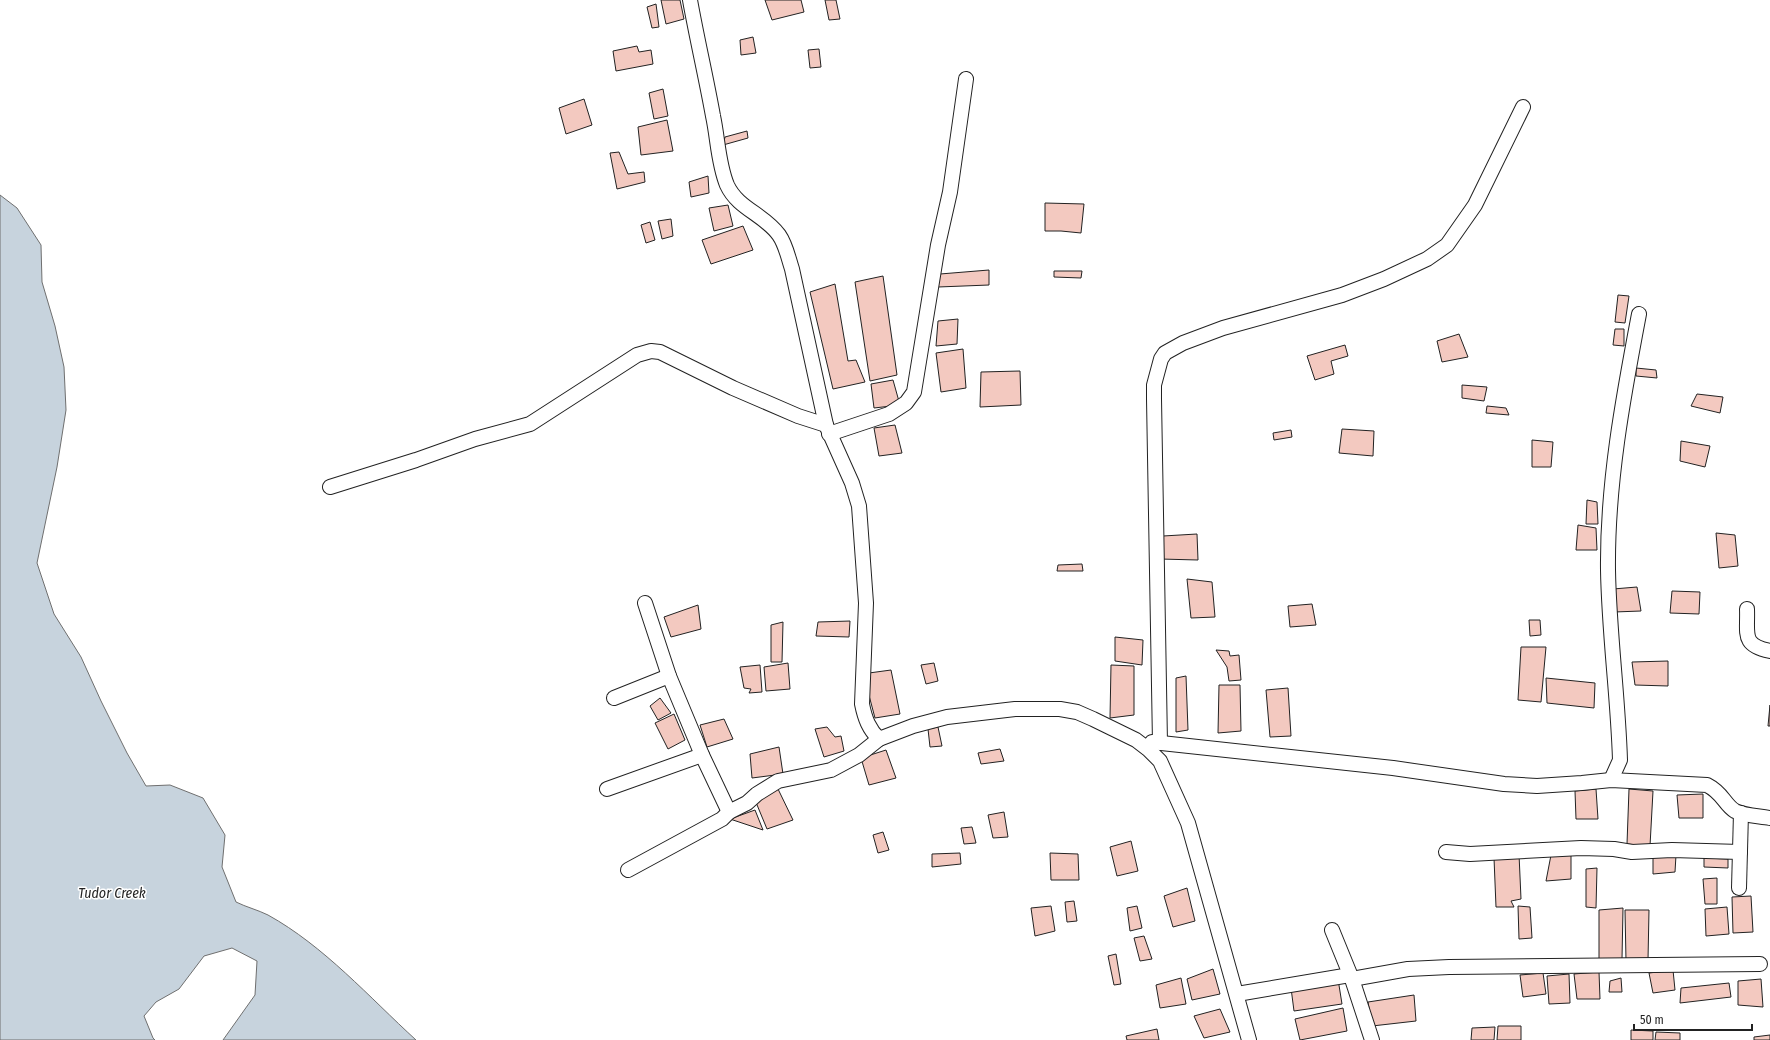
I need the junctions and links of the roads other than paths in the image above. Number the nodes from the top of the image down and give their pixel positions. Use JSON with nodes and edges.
{"nodes":[{"id":1,"x":690,"y":0,"type":"edge"},
{"id":2,"x":966,"y":79,"type":"dead end"},
{"id":3,"x":1523,"y":107,"type":"dead end"},
{"id":4,"x":1639,"y":314,"type":"dead end"},
{"id":5,"x":828,"y":430,"type":"junction"},
{"id":6,"x":330,"y":487,"type":"dead end"},
{"id":7,"x":645,"y":604,"type":"dead end"},
{"id":8,"x":1747,"y":609,"type":"dead end"},
{"id":9,"x":1770,"y":651,"type":"edge"},
{"id":10,"x":669,"y":676,"type":"junction"},
{"id":11,"x":614,"y":698,"type":"dead end"},
{"id":12,"x":880,"y":739,"type":"junction"},
{"id":13,"x":1136,"y":740,"type":"junction"},
{"id":14,"x":1160,"y":743,"type":"junction"},
{"id":15,"x":702,"y":755,"type":"junction"},
{"id":16,"x":1611,"y":780,"type":"junction"},
{"id":17,"x":607,"y":789,"type":"dead end"},
{"id":18,"x":729,"y":812,"type":"junction"},
{"id":19,"x":1741,"y":813,"type":"junction"},
{"id":20,"x":1770,"y":818,"type":"edge"},
{"id":21,"x":1446,"y":852,"type":"dead end"},
{"id":22,"x":1740,"y":852,"type":"junction"},
{"id":23,"x":628,"y":870,"type":"dead end"},
{"id":24,"x":1739,"y":888,"type":"dead end"},
{"id":25,"x":1332,"y":930,"type":"dead end"},
{"id":26,"x":1760,"y":964,"type":"dead end"},
{"id":27,"x":1351,"y":977,"type":"junction"},
{"id":28,"x":1237,"y":994,"type":"junction"},
{"id":29,"x":1249,"y":1040,"type":"edge"},
{"id":30,"x":1372,"y":1040,"type":"edge"}],
"edges":[{"from":1,"to":5,"type":"street"},
{"from":2,"to":5,"type":"street"},
{"from":3,"to":14,"type":"street"},
{"from":4,"to":16,"type":"street"},
{"from":5,"to":6,"type":"street"},
{"from":5,"to":12,"type":"street"},
{"from":7,"to":10,"type":"street"},
{"from":8,"to":9,"type":"street"},
{"from":10,"to":11,"type":"street"},
{"from":10,"to":15,"type":"street"},
{"from":12,"to":13,"type":"street"},
{"from":12,"to":18,"type":"street"},
{"from":13,"to":14,"type":"street"},
{"from":13,"to":28,"type":"street"},
{"from":14,"to":16,"type":"street"},
{"from":15,"to":17,"type":"street"},
{"from":15,"to":18,"type":"street"},
{"from":16,"to":19,"type":"street"},
{"from":18,"to":23,"type":"street"},
{"from":19,"to":20,"type":"street"},
{"from":19,"to":22,"type":"street"},
{"from":21,"to":22,"type":"street"},
{"from":22,"to":24,"type":"street"},
{"from":25,"to":27,"type":"street"},
{"from":26,"to":27,"type":"street"},
{"from":27,"to":28,"type":"street"},
{"from":27,"to":30,"type":"street"},
{"from":28,"to":29,"type":"street"}]}
